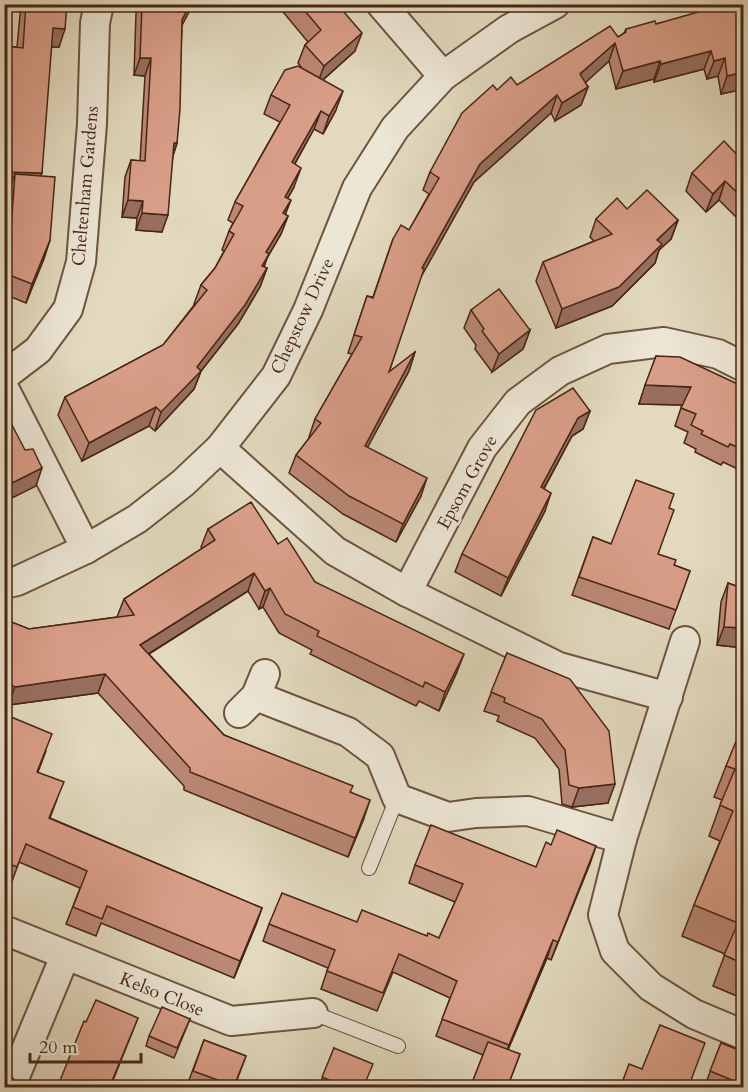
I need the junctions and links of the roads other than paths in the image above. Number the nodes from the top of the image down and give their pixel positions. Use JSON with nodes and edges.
{"nodes":[{"id":1,"x":99,"y":4,"type":"edge"},
{"id":2,"x":381,"y":4,"type":"edge"},
{"id":3,"x":555,"y":4,"type":"edge"},
{"id":4,"x":442,"y":76,"type":"junction"},
{"id":5,"x":744,"y":367,"type":"edge"},
{"id":6,"x":4,"y":376,"type":"edge"},
{"id":7,"x":4,"y":388,"type":"edge"},
{"id":8,"x":220,"y":448,"type":"junction"},
{"id":9,"x":86,"y":549,"type":"junction"},
{"id":10,"x":4,"y":584,"type":"edge"},
{"id":11,"x":407,"y":592,"type":"junction"},
{"id":12,"x":685,"y":641,"type":"dead end"},
{"id":13,"x":253,"y":694,"type":"dead end"},
{"id":14,"x":668,"y":697,"type":"junction"},
{"id":15,"x":397,"y":798,"type":"junction"},
{"id":16,"x":622,"y":839,"type":"junction"},
{"id":17,"x":369,"y":868,"type":"dead end"},
{"id":18,"x":4,"y":930,"type":"edge"},
{"id":19,"x":65,"y":956,"type":"junction"},
{"id":20,"x":313,"y":1013,"type":"joint"},
{"id":21,"x":744,"y":1035,"type":"edge"},
{"id":22,"x":398,"y":1046,"type":"dead end"},
{"id":23,"x":16,"y":1074,"type":"dead end"}],
"edges":[{"from":1,"to":6,"type":"street","name":"Cheltenham Gardens"},
{"from":2,"to":4,"type":"street"},
{"from":3,"to":4,"type":"street","name":"Chepstow Drive"},
{"from":4,"to":8,"type":"street","name":"Chepstow Drive"},
{"from":5,"to":11,"type":"street","name":"Epsom Grove"},
{"from":7,"to":9,"type":"street"},
{"from":8,"to":9,"type":"street","name":"Chepstow Drive"},
{"from":8,"to":11,"type":"street"},
{"from":9,"to":10,"type":"street","name":"Chepstow Drive"},
{"from":11,"to":14,"type":"street"},
{"from":12,"to":14,"type":"street"},
{"from":13,"to":15,"type":"street"},
{"from":14,"to":16,"type":"street"},
{"from":15,"to":16,"type":"street"},
{"from":15,"to":17,"type":"lane"},
{"from":16,"to":21,"type":"street"},
{"from":18,"to":19,"type":"street","name":"Kelso Close"},
{"from":19,"to":20,"type":"street","name":"Kelso Close"},
{"from":19,"to":23,"type":"street"},
{"from":20,"to":22,"type":"lane","name":"Kelso Close"}]}
